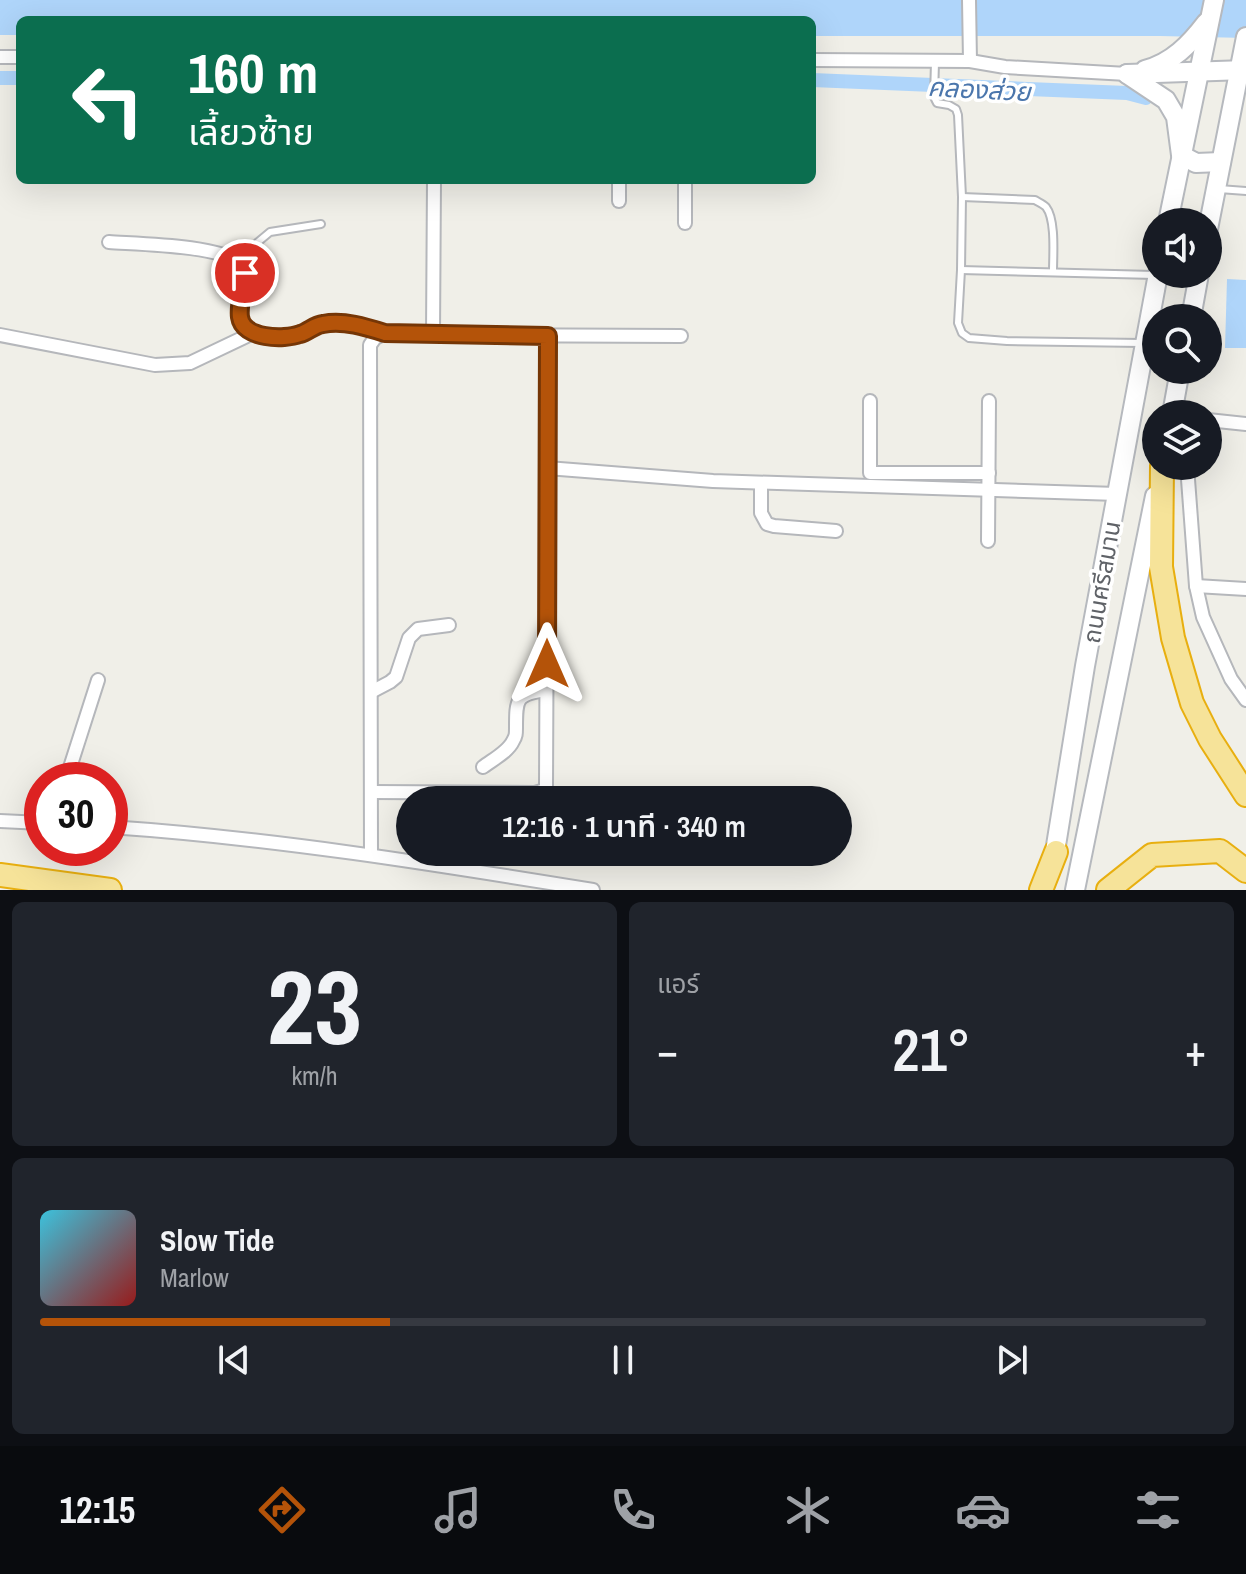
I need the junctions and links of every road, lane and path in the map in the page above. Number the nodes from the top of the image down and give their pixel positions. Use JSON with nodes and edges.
{"nodes":[{"id":1,"x":969,"y":0,"type":"edge"},
{"id":2,"x":1212,"y":9,"type":"edge"},
{"id":3,"x":1200,"y":40,"type":"junction"},
{"id":4,"x":1246,"y":40,"type":"edge"},
{"id":5,"x":816,"y":60,"type":"edge"},
{"id":6,"x":935,"y":61,"type":"junction"},
{"id":7,"x":970,"y":61,"type":"junction"},
{"id":8,"x":1243,"y":70,"type":"edge"},
{"id":9,"x":1200,"y":71,"type":"junction"},
{"id":10,"x":1127,"y":74,"type":"junction"},
{"id":11,"x":1246,"y":104,"type":"edge"},
{"id":12,"x":1230,"y":120,"type":"junction"},
{"id":13,"x":1181,"y":155,"type":"junction"},
{"id":14,"x":1221,"y":162,"type":"junction"},
{"id":15,"x":434,"y":184,"type":"edge"},
{"id":16,"x":619,"y":184,"type":"edge"},
{"id":17,"x":685,"y":184,"type":"edge"},
{"id":18,"x":1216,"y":189,"type":"junction"},
{"id":19,"x":1246,"y":191,"type":"edge"},
{"id":20,"x":962,"y":197,"type":"junction"},
{"id":21,"x":619,"y":201,"type":"dead end"},
{"id":22,"x":1171,"y":208,"type":"edge"},
{"id":23,"x":1212,"y":208,"type":"edge"},
{"id":24,"x":685,"y":223,"type":"dead end"},
{"id":25,"x":321,"y":224,"type":"dead end"},
{"id":26,"x":109,"y":242,"type":"dead end"},
{"id":27,"x":240,"y":264,"type":"junction"},
{"id":28,"x":961,"y":270,"type":"junction"},
{"id":29,"x":1053,"y":271,"type":"junction"},
{"id":30,"x":1142,"y":274,"type":"edge"},
{"id":31,"x":253,"y":333,"type":"junction"},
{"id":32,"x":385,"y":333,"type":"junction"},
{"id":33,"x":0,"y":335,"type":"edge"},
{"id":34,"x":433,"y":335,"type":"junction"},
{"id":35,"x":548,"y":336,"type":"junction"},
{"id":36,"x":681,"y":336,"type":"dead end"},
{"id":37,"x":1142,"y":343,"type":"edge"},
{"id":38,"x":1142,"y":359,"type":"edge"},
{"id":39,"x":870,"y":401,"type":"dead end"},
{"id":40,"x":989,"y":401,"type":"dead end"},
{"id":41,"x":1222,"y":421,"type":"edge"},
{"id":42,"x":1246,"y":424,"type":"edge"},
{"id":43,"x":547,"y":468,"type":"junction"},
{"id":44,"x":989,"y":473,"type":"junction"},
{"id":45,"x":1159,"y":480,"type":"edge"},
{"id":46,"x":1162,"y":480,"type":"edge"},
{"id":47,"x":1188,"y":480,"type":"edge"},
{"id":48,"x":761,"y":483,"type":"junction"},
{"id":49,"x":989,"y":490,"type":"junction"},
{"id":50,"x":1117,"y":494,"type":"junction"},
{"id":51,"x":836,"y":531,"type":"dead end"},
{"id":52,"x":988,"y":541,"type":"dead end"},
{"id":53,"x":1196,"y":586,"type":"junction"},
{"id":54,"x":1246,"y":589,"type":"edge"},
{"id":55,"x":449,"y":625,"type":"dead end"},
{"id":56,"x":98,"y":680,"type":"dead end"},
{"id":57,"x":546,"y":690,"type":"junction"},
{"id":58,"x":371,"y":692,"type":"junction"},
{"id":59,"x":1245,"y":695,"type":"edge"},
{"id":60,"x":72,"y":762,"type":"edge"},
{"id":61,"x":483,"y":767,"type":"dead end"},
{"id":62,"x":371,"y":792,"type":"junction"},
{"id":63,"x":1246,"y":795,"type":"edge"},
{"id":64,"x":0,"y":821,"type":"edge"},
{"id":65,"x":24,"y":822,"type":"edge"},
{"id":66,"x":128,"y":828,"type":"edge"},
{"id":67,"x":1056,"y":852,"type":"junction"},
{"id":68,"x":371,"y":854,"type":"junction"},
{"id":69,"x":1246,"y":871,"type":"edge"},
{"id":70,"x":0,"y":875,"type":"edge"},
{"id":71,"x":110,"y":890,"type":"edge"},
{"id":72,"x":593,"y":890,"type":"edge"},
{"id":73,"x":1041,"y":890,"type":"edge"},
{"id":74,"x":1048,"y":890,"type":"edge"},
{"id":75,"x":1075,"y":890,"type":"edge"},
{"id":76,"x":1108,"y":890,"type":"edge"}],
"edges":[{"from":1,"to":7,"type":"street"},
{"from":2,"to":3,"type":"main road"},
{"from":3,"to":9,"type":"main road"},
{"from":3,"to":10,"type":"main road"},
{"from":4,"to":8,"type":"main road"},
{"from":5,"to":6,"type":"street"},
{"from":6,"to":7,"type":"street"},
{"from":6,"to":20,"type":"lane"},
{"from":7,"to":10,"type":"street"},
{"from":8,"to":9,"type":"main road"},
{"from":8,"to":12,"type":"main road"},
{"from":9,"to":10,"type":"main road"},
{"from":9,"to":13,"type":"main road"},
{"from":10,"to":13,"type":"main road"},
{"from":11,"to":12,"type":"main road"},
{"from":12,"to":14,"type":"main road"},
{"from":13,"to":14,"type":"main road"},
{"from":13,"to":22,"type":"main road"},
{"from":14,"to":18,"type":"main road"},
{"from":15,"to":34,"type":"street"},
{"from":16,"to":21,"type":"street"},
{"from":17,"to":24,"type":"street"},
{"from":18,"to":19,"type":"lane"},
{"from":18,"to":23,"type":"main road"},
{"from":20,"to":28,"type":"lane"},
{"from":20,"to":29,"type":"lane"},
{"from":25,"to":27,"type":"lane"},
{"from":26,"to":27,"type":"street"},
{"from":27,"to":31,"type":"street"},
{"from":28,"to":29,"type":"lane"},
{"from":28,"to":37,"type":"lane"},
{"from":29,"to":30,"type":"lane"},
{"from":31,"to":32,"type":"street"},
{"from":31,"to":33,"type":"street"},
{"from":32,"to":34,"type":"street"},
{"from":32,"to":58,"type":"street"},
{"from":34,"to":35,"type":"street"},
{"from":35,"to":36,"type":"street"},
{"from":35,"to":43,"type":"street"},
{"from":38,"to":50,"type":"main road","name":"ถนนศรีสมาน"},
{"from":39,"to":44,"type":"street"},
{"from":40,"to":44,"type":"street"},
{"from":41,"to":42,"type":"street"},
{"from":43,"to":48,"type":"street"},
{"from":43,"to":57,"type":"street"},
{"from":44,"to":49,"type":"street"},
{"from":45,"to":75,"type":"main road","name":"ถนนศรีสมาน"},
{"from":46,"to":63,"type":"highway"},
{"from":47,"to":53,"type":"street"},
{"from":48,"to":49,"type":"street"},
{"from":48,"to":51,"type":"street"},
{"from":49,"to":50,"type":"street"},
{"from":49,"to":52,"type":"street"},
{"from":50,"to":67,"type":"main road","name":"ถนนศรีสมาน"},
{"from":53,"to":54,"type":"street"},
{"from":53,"to":59,"type":"street"},
{"from":55,"to":58,"type":"street"},
{"from":56,"to":60,"type":"street"},
{"from":57,"to":61,"type":"street"},
{"from":57,"to":62,"type":"street"},
{"from":58,"to":62,"type":"street"},
{"from":62,"to":68,"type":"street"},
{"from":64,"to":65,"type":"street"},
{"from":66,"to":68,"type":"street"},
{"from":67,"to":73,"type":"highway"},
{"from":67,"to":74,"type":"main road","name":"ถนนศรีสมาน"},
{"from":68,"to":72,"type":"street"},
{"from":69,"to":76,"type":"highway"},
{"from":70,"to":71,"type":"highway"}]}
